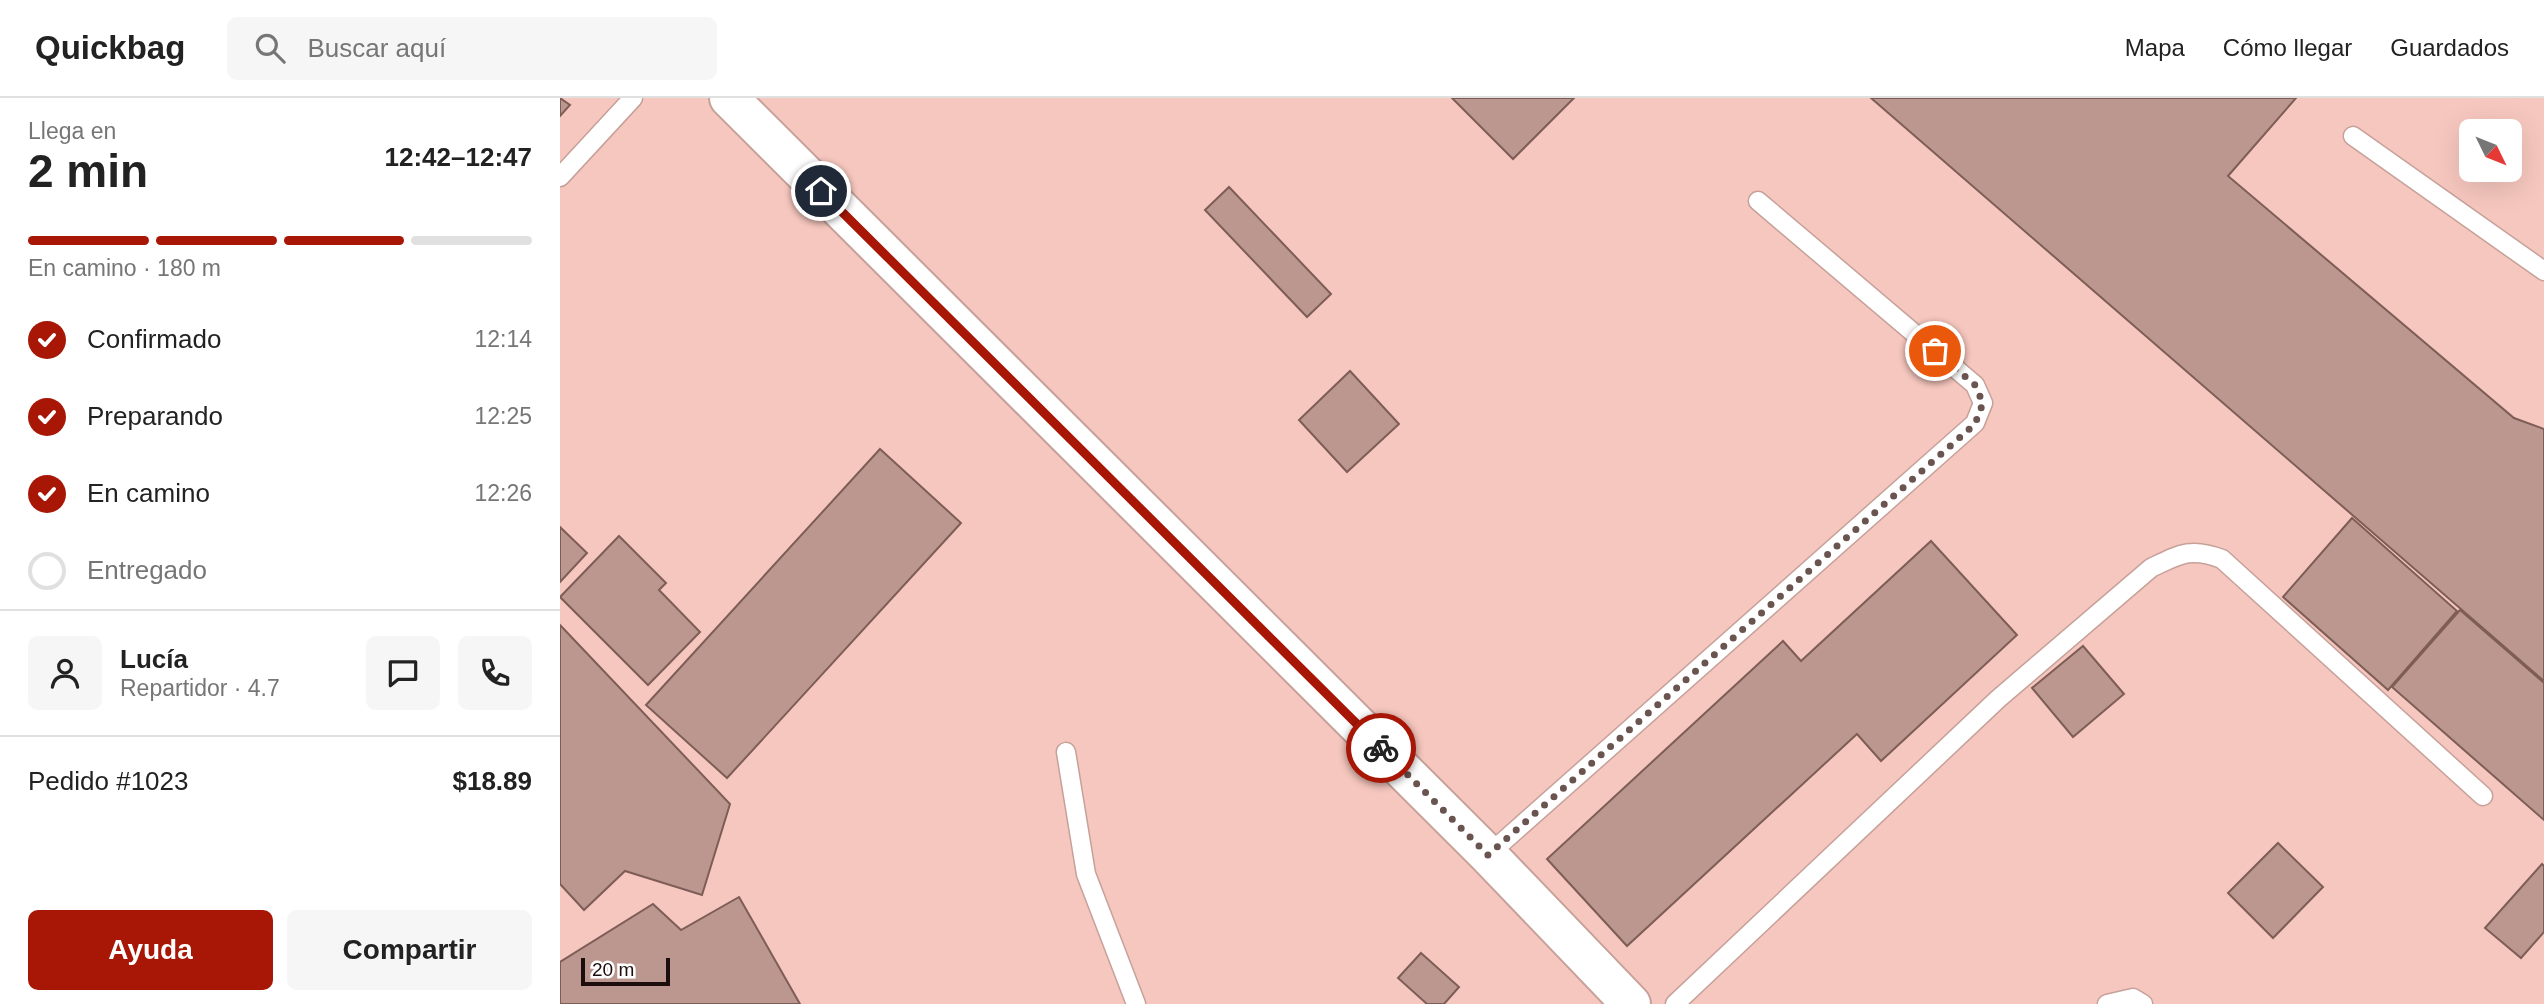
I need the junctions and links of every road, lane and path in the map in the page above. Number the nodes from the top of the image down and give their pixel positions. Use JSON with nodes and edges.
{"nodes":[{"id":1,"x":633,"y":98,"type":"edge"},
{"id":2,"x":729,"y":98,"type":"edge"},
{"id":3,"x":2353,"y":136,"type":"dead end"},
{"id":4,"x":560,"y":177,"type":"edge"},
{"id":5,"x":1758,"y":201,"type":"dead end"},
{"id":6,"x":2544,"y":271,"type":"edge"},
{"id":7,"x":1066,"y":752,"type":"dead end"},
{"id":8,"x":2483,"y":796,"type":"dead end"},
{"id":9,"x":1488,"y":855,"type":"junction"},
{"id":10,"x":1136,"y":1004,"type":"edge"},
{"id":11,"x":1631,"y":1004,"type":"edge"},
{"id":12,"x":1675,"y":1004,"type":"edge"},
{"id":13,"x":2107,"y":1004,"type":"edge"},
{"id":14,"x":2143,"y":1004,"type":"edge"}],
"edges":[{"from":1,"to":4,"type":"lane"},
{"from":2,"to":9,"type":"main road"},
{"from":3,"to":6,"type":"lane"},
{"from":5,"to":9,"type":"lane"},
{"from":7,"to":10,"type":"lane"},
{"from":8,"to":12,"type":"lane"},
{"from":9,"to":11,"type":"main road"},
{"from":13,"to":14,"type":"lane"}]}
